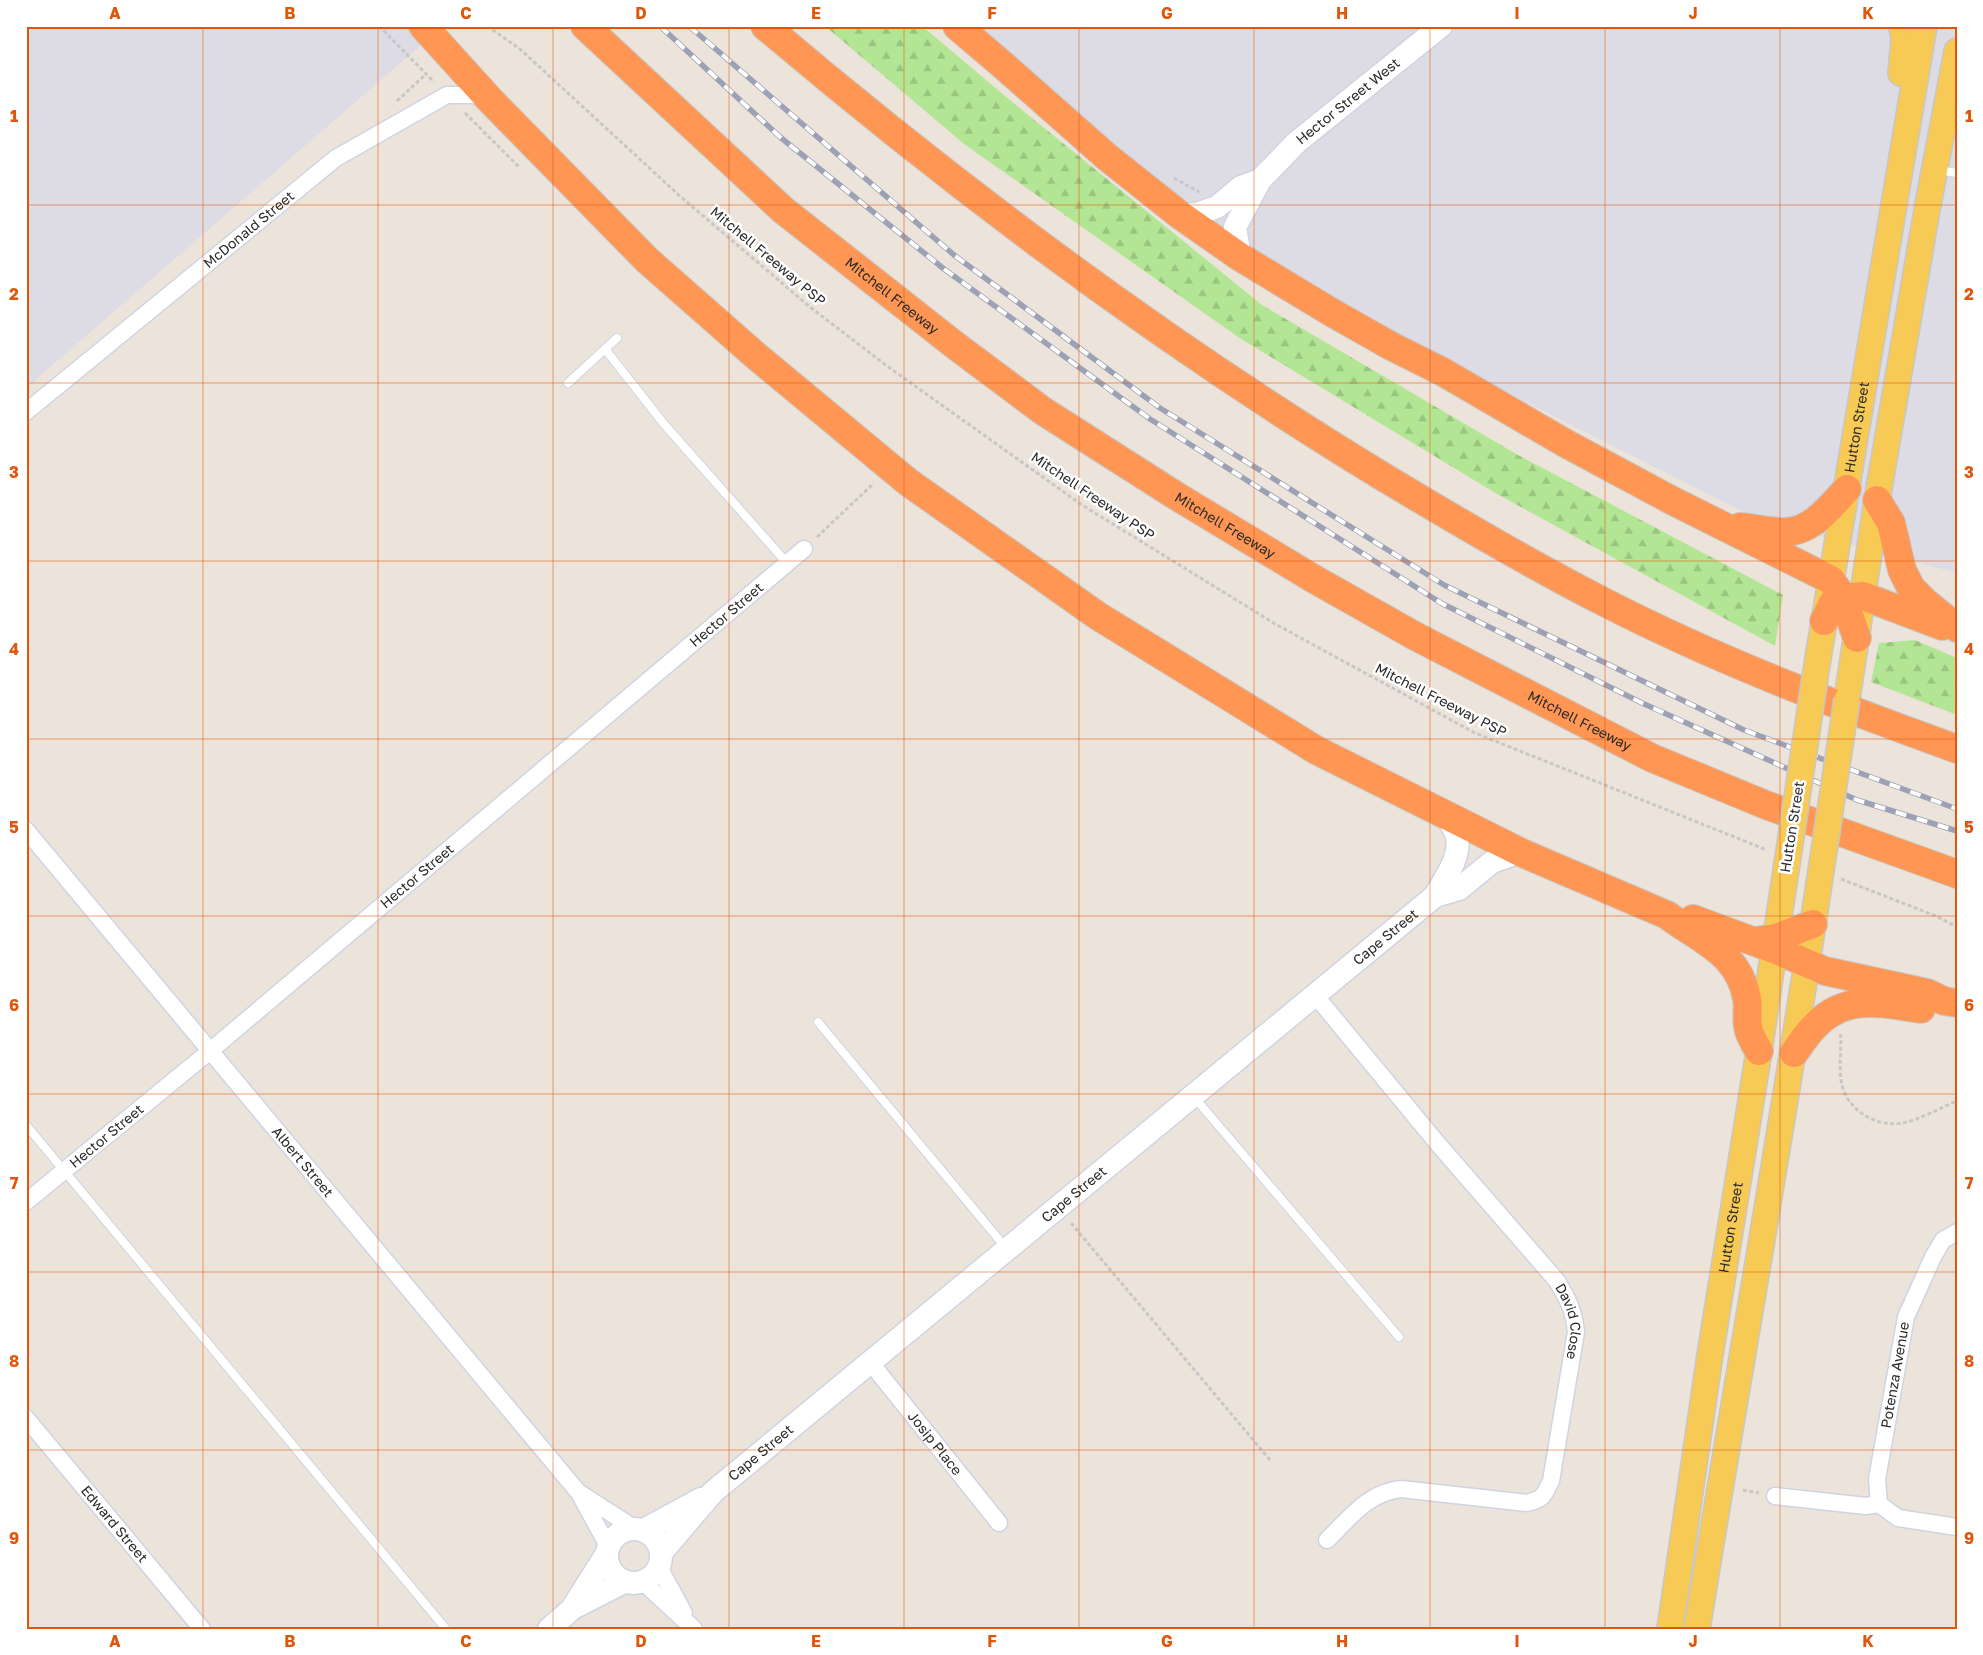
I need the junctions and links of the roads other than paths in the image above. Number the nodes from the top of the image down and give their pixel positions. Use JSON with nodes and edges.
{"nodes":[{"id":1,"x":422,"y":26,"type":"edge"},
{"id":2,"x":585,"y":26,"type":"edge"},
{"id":3,"x":765,"y":26,"type":"edge"},
{"id":4,"x":956,"y":26,"type":"edge"},
{"id":5,"x":1441,"y":26,"type":"edge"},
{"id":6,"x":1902,"y":26,"type":"edge"},
{"id":7,"x":1924,"y":26,"type":"edge"},
{"id":8,"x":1956,"y":56,"type":"edge"},
{"id":9,"x":491,"y":102,"type":"junction"},
{"id":10,"x":1910,"y":116,"type":"junction"},
{"id":11,"x":1946,"y":171,"type":"edge"},
{"id":12,"x":1260,"y":180,"type":"junction"},
{"id":13,"x":1180,"y":214,"type":"junction"},
{"id":14,"x":1240,"y":257,"type":"junction"},
{"id":15,"x":616,"y":338,"type":"dead end"},
{"id":16,"x":605,"y":349,"type":"junction"},
{"id":17,"x":568,"y":383,"type":"dead end"},
{"id":18,"x":26,"y":412,"type":"edge"},
{"id":19,"x":1847,"y":489,"type":"junction"},
{"id":20,"x":1877,"y":500,"type":"junction"},
{"id":21,"x":1718,"y":524,"type":"junction"},
{"id":22,"x":804,"y":549,"type":"road end"},
{"id":23,"x":787,"y":563,"type":"junction"},
{"id":24,"x":1847,"y":588,"type":"junction"},
{"id":25,"x":1824,"y":621,"type":"joint"},
{"id":26,"x":1957,"y":628,"type":"edge"},
{"id":27,"x":1957,"y":632,"type":"edge"},
{"id":28,"x":1857,"y":638,"type":"joint"},
{"id":29,"x":1957,"y":749,"type":"edge"},
{"id":30,"x":1447,"y":816,"type":"junction"},
{"id":31,"x":26,"y":830,"type":"edge"},
{"id":32,"x":1520,"y":852,"type":"junction"},
{"id":33,"x":1957,"y":874,"type":"edge"},
{"id":34,"x":1434,"y":896,"type":"junction"},
{"id":35,"x":1667,"y":915,"type":"junction"},
{"id":36,"x":1814,"y":924,"type":"junction"},
{"id":37,"x":1774,"y":935,"type":"junction"},
{"id":38,"x":1808,"y":962,"type":"junction"},
{"id":39,"x":1315,"y":995,"type":"junction"},
{"id":40,"x":1950,"y":1002,"type":"edge"},
{"id":41,"x":818,"y":1022,"type":"dead end"},
{"id":42,"x":210,"y":1051,"type":"junction"},
{"id":43,"x":1759,"y":1051,"type":"junction"},
{"id":44,"x":1794,"y":1053,"type":"junction"},
{"id":45,"x":1192,"y":1096,"type":"junction"},
{"id":46,"x":26,"y":1125,"type":"edge"},
{"id":47,"x":64,"y":1171,"type":"junction"},
{"id":48,"x":26,"y":1202,"type":"edge"},
{"id":49,"x":1957,"y":1232,"type":"edge"},
{"id":50,"x":1007,"y":1249,"type":"junction"},
{"id":51,"x":1399,"y":1337,"type":"dead end"},
{"id":52,"x":870,"y":1362,"type":"junction"},
{"id":53,"x":26,"y":1418,"type":"edge"},
{"id":54,"x":712,"y":1492,"type":"junction"},
{"id":55,"x":580,"y":1493,"type":"junction"},
{"id":56,"x":1775,"y":1496,"type":"dead end"},
{"id":57,"x":1878,"y":1504,"type":"junction"},
{"id":58,"x":999,"y":1523,"type":"dead end"},
{"id":59,"x":1957,"y":1527,"type":"edge"},
{"id":60,"x":639,"y":1529,"type":"junction"},
{"id":61,"x":1327,"y":1540,"type":"dead end"},
{"id":62,"x":607,"y":1551,"type":"junction"},
{"id":63,"x":647,"y":1571,"type":"junction"},
{"id":64,"x":573,"y":1608,"type":"junction"},
{"id":65,"x":692,"y":1626,"type":"edge"},
{"id":66,"x":202,"y":1629,"type":"edge"},
{"id":67,"x":446,"y":1629,"type":"edge"},
{"id":68,"x":549,"y":1629,"type":"edge"},
{"id":69,"x":1670,"y":1629,"type":"edge"},
{"id":70,"x":1697,"y":1629,"type":"edge"}],
"edges":[{"from":1,"to":9,"type":"highway"},
{"from":2,"to":33,"type":"highway","name":"Mitchell Freeway"},
{"from":3,"to":29,"type":"highway"},
{"from":4,"to":13,"type":"highway"},
{"from":5,"to":12,"type":"street","name":"Hector Street West"},
{"from":6,"to":10,"type":"main road"},
{"from":7,"to":10,"type":"main road","name":"Hutton Street"},
{"from":8,"to":11,"type":"main road"},
{"from":9,"to":18,"type":"street","name":"McDonald Street"},
{"from":9,"to":30,"type":"highway"},
{"from":10,"to":19,"type":"main road","name":"Hutton Street"},
{"from":11,"to":20,"type":"main road"},
{"from":12,"to":13,"type":"street","name":"Hector Street West"},
{"from":12,"to":14,"type":"street","name":"Hector Street West"},
{"from":13,"to":14,"type":"highway"},
{"from":14,"to":21,"type":"highway"},
{"from":15,"to":16,"type":"lane"},
{"from":16,"to":17,"type":"lane"},
{"from":16,"to":23,"type":"lane"},
{"from":19,"to":21,"type":"highway"},
{"from":19,"to":24,"type":"main road","name":"Hutton Street"},
{"from":20,"to":24,"type":"main road"},
{"from":20,"to":26,"type":"highway"},
{"from":21,"to":24,"type":"highway"},
{"from":22,"to":23,"type":"street","name":"Hector Street"},
{"from":23,"to":42,"type":"street","name":"Hector Street"},
{"from":24,"to":25,"type":"highway"},
{"from":24,"to":27,"type":"highway"},
{"from":24,"to":28,"type":"highway"},
{"from":25,"to":37,"type":"main road","name":"Hutton Street","bridge":true},
{"from":28,"to":36,"type":"main road","bridge":true},
{"from":30,"to":32,"type":"highway"},
{"from":30,"to":34,"type":"street","name":"Cape Street"},
{"from":31,"to":42,"type":"street","name":"Albert Street"},
{"from":32,"to":34,"type":"street","name":"Cape Street"},
{"from":32,"to":35,"type":"highway"},
{"from":34,"to":39,"type":"street","name":"Cape Street"},
{"from":35,"to":37,"type":"highway"},
{"from":35,"to":43,"type":"highway"},
{"from":36,"to":37,"type":"highway"},
{"from":36,"to":38,"type":"main road"},
{"from":37,"to":38,"type":"highway"},
{"from":37,"to":43,"type":"main road","name":"Hutton Street"},
{"from":38,"to":40,"type":"highway"},
{"from":38,"to":44,"type":"main road"},
{"from":39,"to":45,"type":"street","name":"Cape Street"},
{"from":39,"to":61,"type":"street","name":"David Close"},
{"from":40,"to":44,"type":"highway"},
{"from":41,"to":50,"type":"lane"},
{"from":42,"to":47,"type":"street","name":"Hector Street"},
{"from":42,"to":55,"type":"street","name":"Albert Street"},
{"from":43,"to":69,"type":"main road","name":"Hutton Street"},
{"from":44,"to":70,"type":"main road"},
{"from":45,"to":50,"type":"street","name":"Cape Street"},
{"from":45,"to":51,"type":"lane"},
{"from":46,"to":47,"type":"lane"},
{"from":47,"to":48,"type":"street","name":"Hector Street"},
{"from":47,"to":67,"type":"lane"},
{"from":49,"to":57,"type":"street","name":"Potenza Avenue"},
{"from":50,"to":52,"type":"street","name":"Cape Street"},
{"from":52,"to":54,"type":"street","name":"Cape Street"},
{"from":52,"to":58,"type":"street","name":"Josip Place"},
{"from":53,"to":66,"type":"street","name":"Edward Street"},
{"from":54,"to":60,"type":"street","name":"Cape Street"},
{"from":54,"to":63,"type":"street","name":"Cape Street"},
{"from":55,"to":60,"type":"street","name":"Albert Street"},
{"from":55,"to":62,"type":"street","name":"Albert Street"},
{"from":56,"to":57,"type":"street"},
{"from":57,"to":59,"type":"street"},
{"from":60,"to":62,"type":"street"},
{"from":60,"to":63,"type":"street"},
{"from":62,"to":63,"type":"street"},
{"from":62,"to":64,"type":"street","name":"Cape Street"},
{"from":63,"to":64,"type":"street","name":"Cape Street"},
{"from":63,"to":65,"type":"street"},
{"from":64,"to":68,"type":"street","name":"Cape Street"}]}
